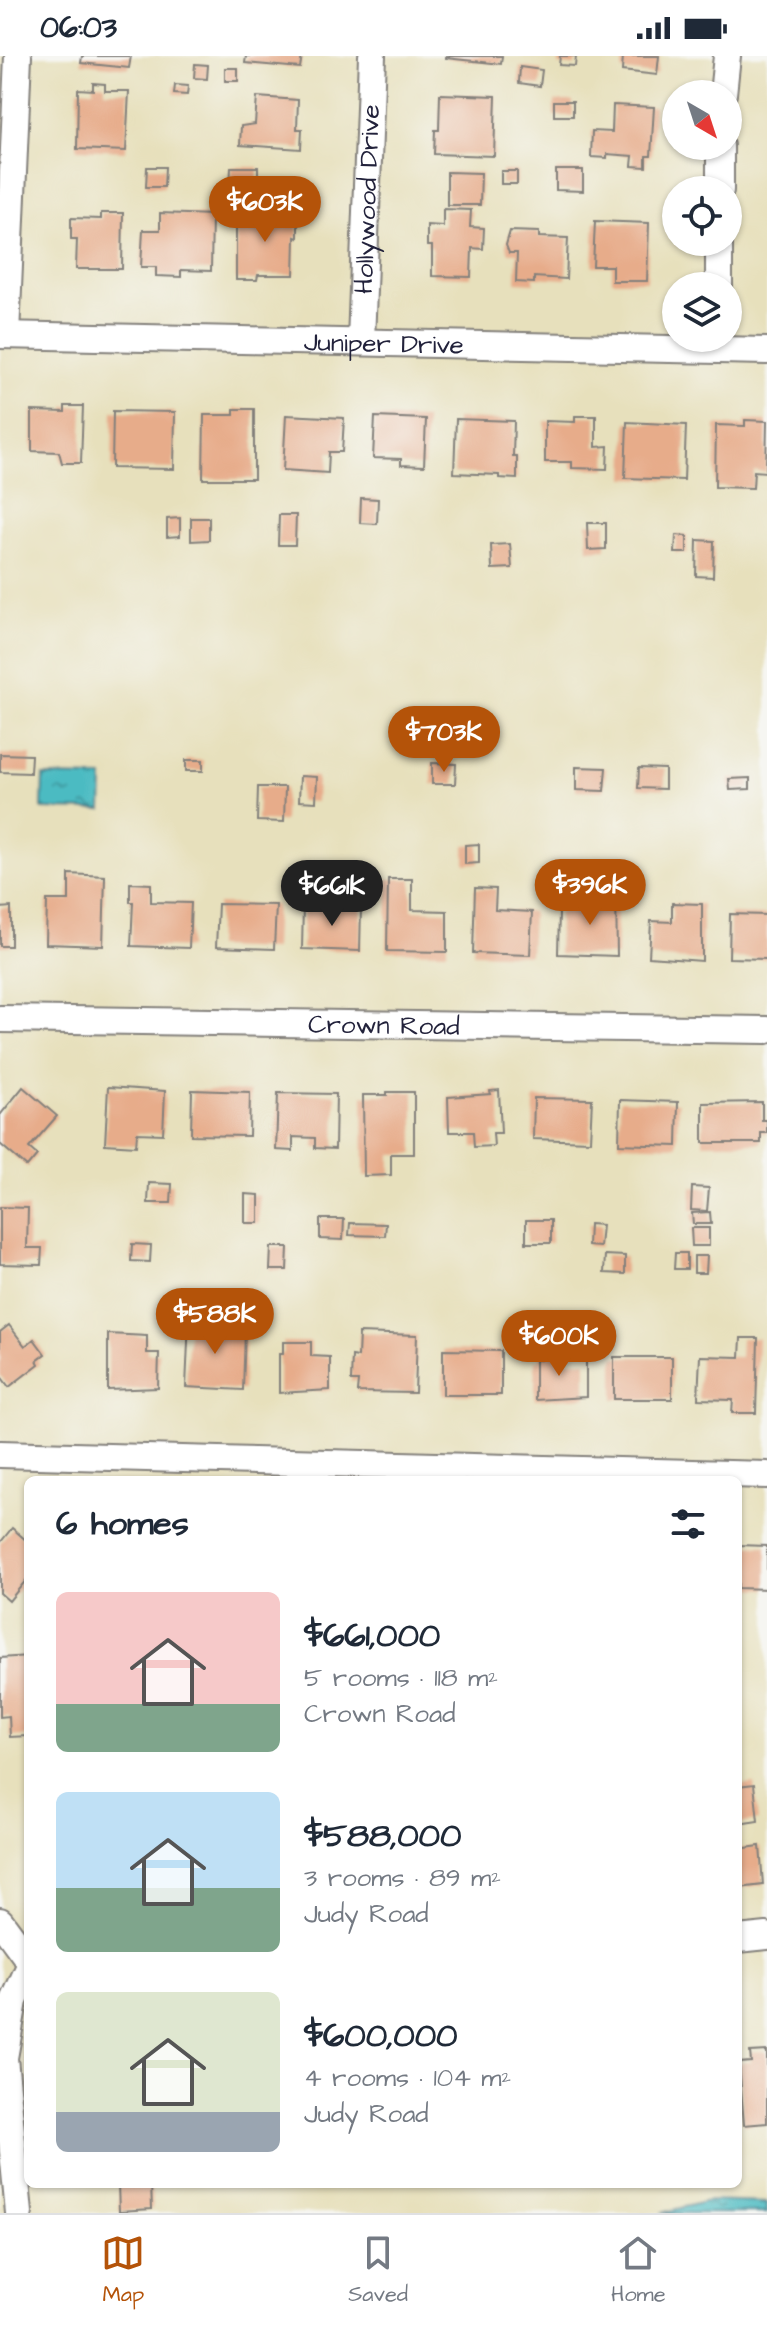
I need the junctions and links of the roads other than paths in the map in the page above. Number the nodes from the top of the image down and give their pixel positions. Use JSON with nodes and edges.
{"nodes":[{"id":1,"x":18,"y":56,"type":"edge"},
{"id":2,"x":372,"y":56,"type":"edge"},
{"id":3,"x":727,"y":56,"type":"edge"},
{"id":4,"x":724,"y":80,"type":"edge"},
{"id":5,"x":3,"y":335,"type":"edge"},
{"id":6,"x":361,"y":341,"type":"junction"},
{"id":7,"x":662,"y":344,"type":"edge"},
{"id":8,"x":742,"y":348,"type":"edge"},
{"id":9,"x":767,"y":351,"type":"edge"},
{"id":10,"x":0,"y":1019,"type":"edge"},
{"id":11,"x":767,"y":1030,"type":"edge"},
{"id":12,"x":0,"y":1454,"type":"edge"},
{"id":13,"x":767,"y":1475,"type":"edge"},
{"id":14,"x":0,"y":1921,"type":"edge"},
{"id":15,"x":767,"y":1936,"type":"edge"},
{"id":16,"x":742,"y":1939,"type":"edge"},
{"id":17,"x":24,"y":1954,"type":"edge"},
{"id":18,"x":24,"y":1979,"type":"edge"},
{"id":19,"x":19,"y":2213,"type":"edge"}],
"edges":[{"from":1,"to":5,"type":"street"},
{"from":2,"to":6,"type":"street","name":"Hollywood Drive"},
{"from":3,"to":4,"type":"street"},
{"from":5,"to":6,"type":"street","name":"Juniper Drive"},
{"from":6,"to":7,"type":"street","name":"Juniper Drive"},
{"from":8,"to":9,"type":"street","name":"Juniper Drive"},
{"from":10,"to":11,"type":"street","name":"Crown Road"},
{"from":12,"to":13,"type":"street"},
{"from":14,"to":17,"type":"street"},
{"from":15,"to":16,"type":"street"},
{"from":18,"to":19,"type":"street"}]}
